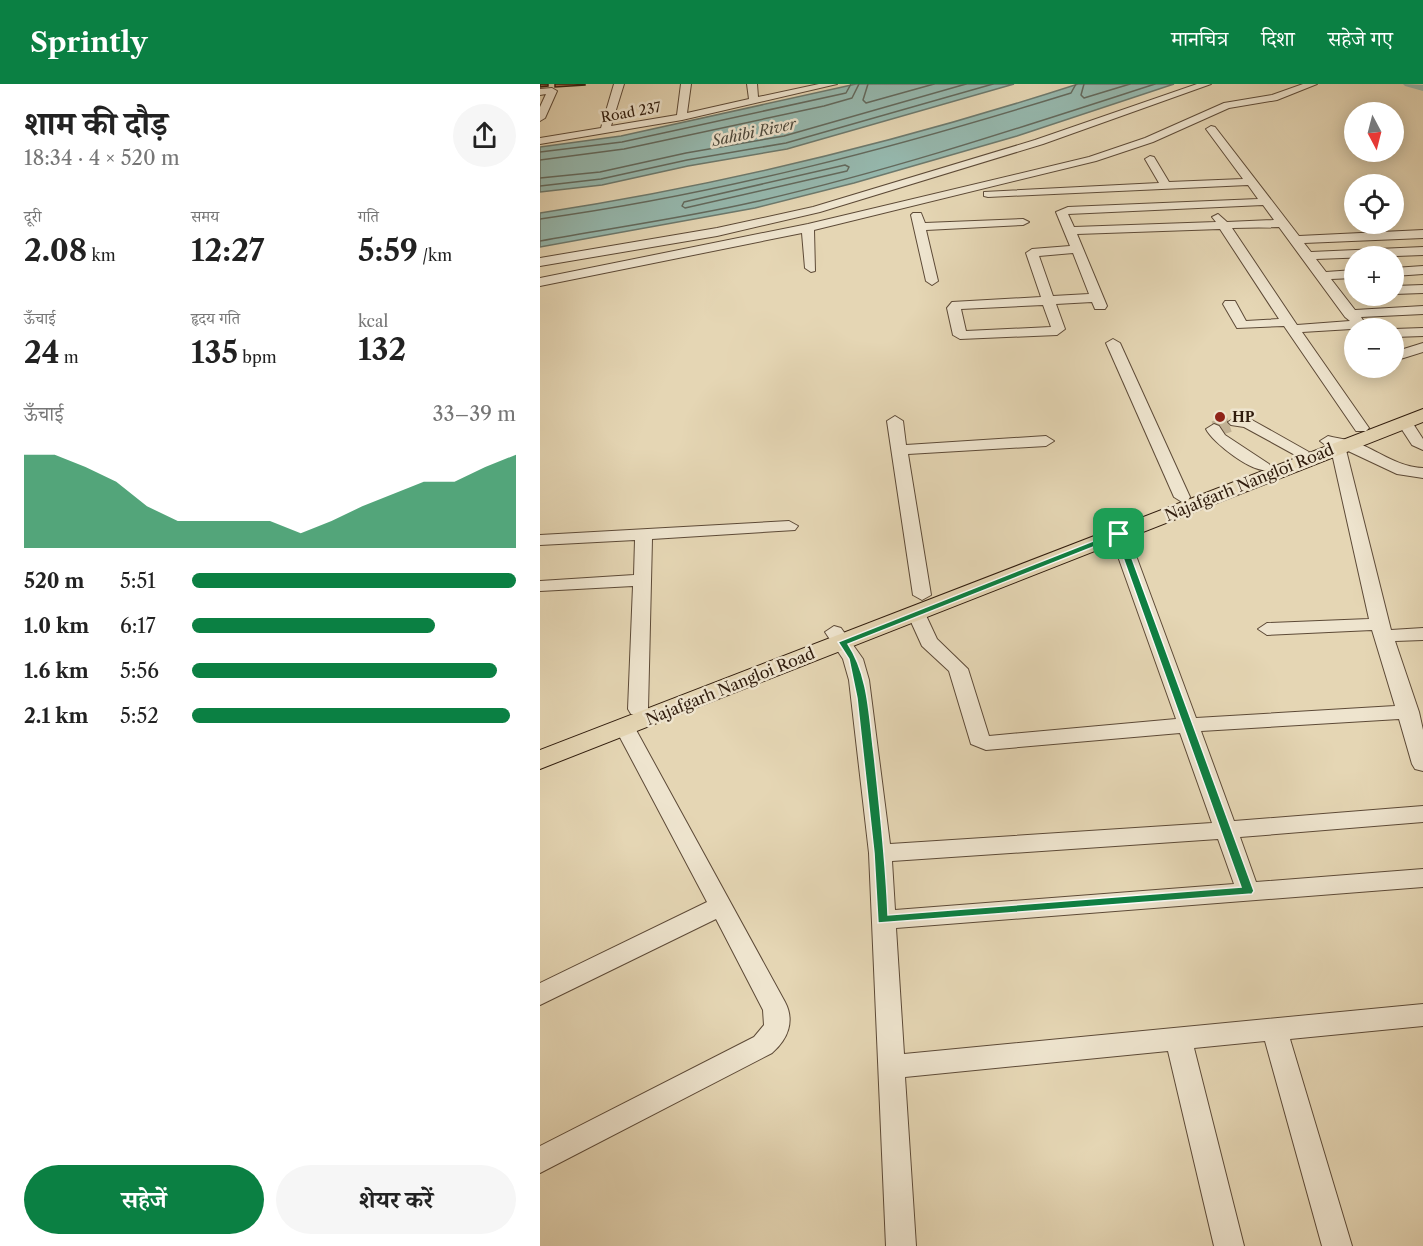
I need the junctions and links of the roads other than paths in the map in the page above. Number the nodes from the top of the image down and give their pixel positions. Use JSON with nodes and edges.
{"nodes":[{"id":1,"x":619,"y":84,"type":"edge"},
{"id":2,"x":686,"y":84,"type":"edge"},
{"id":3,"x":752,"y":84,"type":"edge"},
{"id":4,"x":832,"y":84,"type":"edge"},
{"id":5,"x":1206,"y":84,"type":"edge"},
{"id":6,"x":1312,"y":84,"type":"edge"},
{"id":7,"x":817,"y":86,"type":"edge"},
{"id":8,"x":553,"y":88,"type":"edge"},
{"id":9,"x":540,"y":92,"type":"edge"},
{"id":10,"x":753,"y":102,"type":"junction"},
{"id":11,"x":682,"y":117,"type":"junction"},
{"id":12,"x":540,"y":118,"type":"edge"},
{"id":13,"x":1212,"y":129,"type":"dead end"},
{"id":14,"x":605,"y":130,"type":"junction"},
{"id":15,"x":540,"y":141,"type":"edge"},
{"id":16,"x":1150,"y":159,"type":"dead end"},
{"id":17,"x":1062,"y":166,"type":"junction"},
{"id":18,"x":1252,"y":182,"type":"junction"},
{"id":19,"x":1166,"y":186,"type":"junction"},
{"id":20,"x":1073,"y":190,"type":"junction"},
{"id":21,"x":944,"y":195,"type":"junction"},
{"id":22,"x":1264,"y":202,"type":"junction"},
{"id":23,"x":915,"y":203,"type":"junction"},
{"id":24,"x":1209,"y":205,"type":"junction"},
{"id":25,"x":1023,"y":222,"type":"dead end"},
{"id":26,"x":1282,"y":223,"type":"junction"},
{"id":27,"x":1224,"y":225,"type":"junction"},
{"id":28,"x":920,"y":227,"type":"junction"},
{"id":29,"x":808,"y":228,"type":"junction"},
{"id":30,"x":1072,"y":231,"type":"junction"},
{"id":31,"x":1404,"y":232,"type":"edge"},
{"id":32,"x":1365,"y":234,"type":"edge"},
{"id":33,"x":1403,"y":234,"type":"edge"},
{"id":34,"x":1423,"y":234,"type":"edge"},
{"id":35,"x":1296,"y":240,"type":"junction"},
{"id":36,"x":1079,"y":249,"type":"junction"},
{"id":37,"x":1422,"y":252,"type":"edge"},
{"id":38,"x":1308,"y":256,"type":"junction"},
{"id":39,"x":540,"y":262,"type":"edge"},
{"id":40,"x":811,"y":268,"type":"dead end"},
{"id":41,"x":1423,"y":270,"type":"edge"},
{"id":42,"x":1404,"y":271,"type":"edge"},
{"id":43,"x":1344,"y":275,"type":"edge"},
{"id":44,"x":1322,"y":276,"type":"junction"},
{"id":45,"x":932,"y":281,"type":"dead end"},
{"id":46,"x":541,"y":284,"type":"edge"},
{"id":47,"x":1423,"y":289,"type":"edge"},
{"id":48,"x":1404,"y":290,"type":"edge"},
{"id":49,"x":1344,"y":292,"type":"edge"},
{"id":50,"x":1333,"y":293,"type":"junction"},
{"id":51,"x":1046,"y":300,"type":"junction"},
{"id":52,"x":1230,"y":304,"type":"dead end"},
{"id":53,"x":1423,"y":310,"type":"edge"},
{"id":54,"x":1354,"y":318,"type":"edge"},
{"id":55,"x":1379,"y":318,"type":"edge"},
{"id":56,"x":1344,"y":323,"type":"edge"},
{"id":57,"x":1290,"y":326,"type":"junction"},
{"id":58,"x":1423,"y":332,"type":"edge"},
{"id":59,"x":1404,"y":333,"type":"edge"},
{"id":60,"x":1113,"y":343,"type":"dead end"},
{"id":61,"x":1423,"y":347,"type":"edge"},
{"id":62,"x":1404,"y":354,"type":"edge"},
{"id":63,"x":1423,"y":405,"type":"edge"},
{"id":64,"x":1414,"y":419,"type":"edge"},
{"id":65,"x":895,"y":422,"type":"dead end"},
{"id":66,"x":1236,"y":422,"type":"tunnel mouth"},
{"id":67,"x":1214,"y":429,"type":"dead end"},
{"id":68,"x":1343,"y":440,"type":"junction"},
{"id":69,"x":1046,"y":441,"type":"dead end"},
{"id":70,"x":1423,"y":446,"type":"edge"},
{"id":71,"x":899,"y":450,"type":"junction"},
{"id":72,"x":1301,"y":452,"type":"junction"},
{"id":73,"x":1263,"y":467,"type":"junction"},
{"id":74,"x":1423,"y":473,"type":"edge"},
{"id":75,"x":1182,"y":497,"type":"junction"},
{"id":76,"x":789,"y":526,"type":"dead end"},
{"id":77,"x":1119,"y":534,"type":"junction"},
{"id":78,"x":644,"y":535,"type":"junction"},
{"id":79,"x":540,"y":540,"type":"edge"},
{"id":80,"x":643,"y":580,"type":"junction"},
{"id":81,"x":540,"y":586,"type":"edge"},
{"id":82,"x":919,"y":604,"type":"junction"},
{"id":83,"x":1267,"y":629,"type":"dead end"},
{"id":84,"x":1382,"y":630,"type":"junction"},
{"id":85,"x":1423,"y":634,"type":"edge"},
{"id":86,"x":838,"y":637,"type":"junction"},
{"id":87,"x":1409,"y":712,"type":"junction"},
{"id":88,"x":631,"y":718,"type":"junction"},
{"id":89,"x":1188,"y":725,"type":"junction"},
{"id":90,"x":540,"y":745,"type":"edge"},
{"id":91,"x":540,"y":760,"type":"edge"},
{"id":92,"x":1423,"y":764,"type":"edge"},
{"id":93,"x":1423,"y":814,"type":"edge"},
{"id":94,"x":1228,"y":830,"type":"junction"},
{"id":95,"x":880,"y":853,"type":"junction"},
{"id":96,"x":1423,"y":878,"type":"edge"},
{"id":97,"x":1248,"y":891,"type":"junction"},
{"id":98,"x":721,"y":906,"type":"junction"},
{"id":99,"x":883,"y":920,"type":"junction"},
{"id":100,"x":540,"y":995,"type":"edge"},
{"id":101,"x":1423,"y":1015,"type":"edge"},
{"id":102,"x":1274,"y":1029,"type":"junction"},
{"id":103,"x":1179,"y":1040,"type":"junction"},
{"id":104,"x":892,"y":1067,"type":"junction"},
{"id":105,"x":540,"y":1160,"type":"edge"},
{"id":106,"x":901,"y":1246,"type":"edge"},
{"id":107,"x":1229,"y":1246,"type":"edge"},
{"id":108,"x":1337,"y":1246,"type":"edge"}],
"edges":[{"from":1,"to":14,"type":"street"},
{"from":2,"to":11,"type":"street"},
{"from":3,"to":10,"type":"street"},
{"from":4,"to":7,"type":"street","name":"Road 237"},
{"from":5,"to":39,"type":"street"},
{"from":6,"to":17,"type":"street"},
{"from":7,"to":10,"type":"street","name":"Road 237"},
{"from":8,"to":9,"type":"street"},
{"from":8,"to":12,"type":"street"},
{"from":10,"to":11,"type":"street","name":"Road 237"},
{"from":11,"to":14,"type":"street","name":"Road 237"},
{"from":13,"to":18,"type":"street"},
{"from":14,"to":15,"type":"street","name":"Road 237"},
{"from":16,"to":19,"type":"street"},
{"from":17,"to":20,"type":"street"},
{"from":17,"to":21,"type":"street"},
{"from":18,"to":19,"type":"street"},
{"from":18,"to":22,"type":"street"},
{"from":19,"to":20,"type":"street"},
{"from":20,"to":21,"type":"street"},
{"from":21,"to":23,"type":"street"},
{"from":22,"to":24,"type":"street"},
{"from":22,"to":26,"type":"street"},
{"from":23,"to":28,"type":"street"},
{"from":23,"to":29,"type":"street"},
{"from":24,"to":27,"type":"street"},
{"from":24,"to":30,"type":"street"},
{"from":25,"to":28,"type":"street"},
{"from":26,"to":27,"type":"street"},
{"from":26,"to":35,"type":"street"},
{"from":27,"to":30,"type":"street"},
{"from":27,"to":57,"type":"street"},
{"from":28,"to":45,"type":"street"},
{"from":29,"to":40,"type":"street"},
{"from":29,"to":46,"type":"street"},
{"from":30,"to":36,"type":"street"},
{"from":31,"to":34,"type":"street"},
{"from":32,"to":35,"type":"street"},
{"from":33,"to":37,"type":"street"},
{"from":35,"to":38,"type":"street"},
{"from":36,"to":51,"type":"street"},
{"from":36,"to":51,"type":"street"},
{"from":37,"to":38,"type":"street"},
{"from":38,"to":44,"type":"street"},
{"from":41,"to":42,"type":"street"},
{"from":43,"to":44,"type":"street"},
{"from":44,"to":50,"type":"street"},
{"from":47,"to":48,"type":"street"},
{"from":49,"to":50,"type":"street"},
{"from":50,"to":54,"type":"street"},
{"from":51,"to":51,"type":"street"},
{"from":52,"to":57,"type":"street"},
{"from":53,"to":55,"type":"street"},
{"from":56,"to":57,"type":"street"},
{"from":57,"to":68,"type":"street"},
{"from":58,"to":59,"type":"street"},
{"from":60,"to":75,"type":"street"},
{"from":61,"to":62,"type":"street"},
{"from":63,"to":68,"type":"main road"},
{"from":64,"to":68,"type":"main road","name":"Najafgarh Nangloi Road"},
{"from":64,"to":70,"type":"street"},
{"from":65,"to":71,"type":"street"},
{"from":66,"to":72,"type":"street"},
{"from":67,"to":73,"type":"street"},
{"from":68,"to":72,"type":"main road"},
{"from":68,"to":74,"type":"street"},
{"from":68,"to":77,"type":"main road","name":"Najafgarh Nangloi Road"},
{"from":68,"to":84,"type":"street"},
{"from":69,"to":71,"type":"street"},
{"from":71,"to":82,"type":"street"},
{"from":72,"to":73,"type":"main road"},
{"from":73,"to":75,"type":"main road"},
{"from":75,"to":82,"type":"main road"},
{"from":76,"to":78,"type":"street"},
{"from":77,"to":82,"type":"main road","name":"Najafgarh Nangloi Road"},
{"from":77,"to":89,"type":"street"},
{"from":78,"to":79,"type":"street"},
{"from":78,"to":80,"type":"street"},
{"from":80,"to":81,"type":"street"},
{"from":80,"to":88,"type":"street"},
{"from":82,"to":86,"type":"main road","name":"Najafgarh Nangloi Road"},
{"from":82,"to":89,"type":"street"},
{"from":83,"to":84,"type":"street"},
{"from":84,"to":85,"type":"street"},
{"from":84,"to":87,"type":"street"},
{"from":86,"to":88,"type":"main road","name":"Najafgarh Nangloi Road"},
{"from":86,"to":95,"type":"street"},
{"from":87,"to":89,"type":"street"},
{"from":87,"to":92,"type":"street"},
{"from":88,"to":90,"type":"main road"},
{"from":88,"to":91,"type":"main road","name":"Najafgarh Nangloi Road"},
{"from":88,"to":98,"type":"street"},
{"from":89,"to":94,"type":"street"},
{"from":93,"to":94,"type":"street"},
{"from":94,"to":95,"type":"street"},
{"from":94,"to":97,"type":"street"},
{"from":95,"to":99,"type":"street"},
{"from":96,"to":97,"type":"street"},
{"from":97,"to":99,"type":"street"},
{"from":98,"to":100,"type":"street"},
{"from":98,"to":105,"type":"street"},
{"from":99,"to":104,"type":"street"},
{"from":101,"to":102,"type":"street"},
{"from":102,"to":103,"type":"street"},
{"from":102,"to":108,"type":"street"},
{"from":103,"to":104,"type":"street"},
{"from":103,"to":107,"type":"street"},
{"from":104,"to":106,"type":"street"}]}
